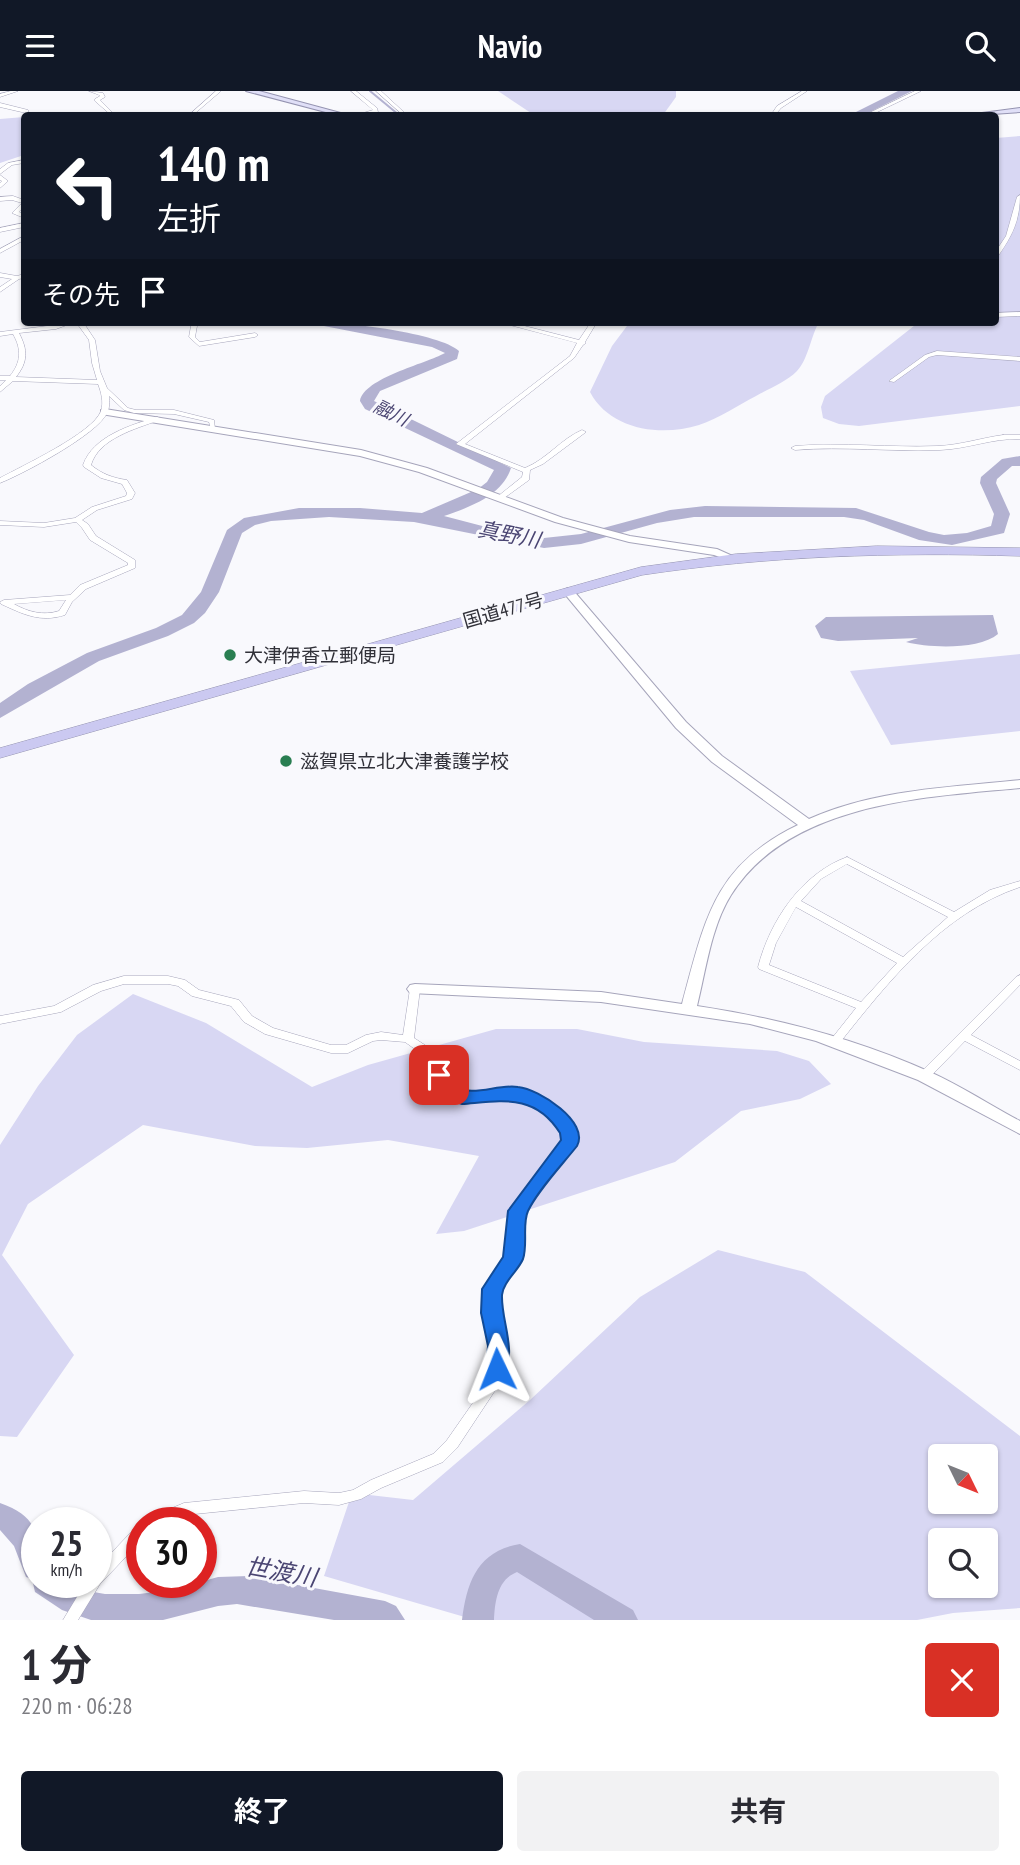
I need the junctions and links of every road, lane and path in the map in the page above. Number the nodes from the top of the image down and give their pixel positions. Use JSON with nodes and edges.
{"nodes":[{"id":1,"x":16,"y":91,"type":"edge"},
{"id":2,"x":91,"y":91,"type":"edge"},
{"id":3,"x":219,"y":91,"type":"edge"},
{"id":4,"x":250,"y":91,"type":"edge"},
{"id":5,"x":353,"y":91,"type":"edge"},
{"id":6,"x":378,"y":91,"type":"edge"},
{"id":7,"x":804,"y":91,"type":"edge"},
{"id":8,"x":919,"y":91,"type":"edge"},
{"id":9,"x":0,"y":96,"type":"edge"},
{"id":10,"x":0,"y":105,"type":"edge"},
{"id":11,"x":1020,"y":110,"type":"edge"},
{"id":12,"x":26,"y":111,"type":"dead end"},
{"id":13,"x":110,"y":112,"type":"edge"},
{"id":14,"x":194,"y":112,"type":"edge"},
{"id":15,"x":332,"y":112,"type":"edge"},
{"id":16,"x":368,"y":112,"type":"edge"},
{"id":17,"x":402,"y":112,"type":"edge"},
{"id":18,"x":775,"y":112,"type":"edge"},
{"id":19,"x":875,"y":112,"type":"edge"},
{"id":20,"x":999,"y":113,"type":"edge"},
{"id":21,"x":21,"y":162,"type":"edge"},
{"id":22,"x":0,"y":171,"type":"edge"},
{"id":23,"x":0,"y":177,"type":"edge"},
{"id":24,"x":0,"y":185,"type":"edge"},
{"id":25,"x":1020,"y":197,"type":"edge"},
{"id":26,"x":0,"y":199,"type":"edge"},
{"id":27,"x":21,"y":202,"type":"edge"},
{"id":28,"x":21,"y":226,"type":"edge"},
{"id":29,"x":0,"y":230,"type":"edge"},
{"id":30,"x":21,"y":240,"type":"edge"},
{"id":31,"x":0,"y":251,"type":"edge"},
{"id":32,"x":999,"y":251,"type":"edge"},
{"id":33,"x":0,"y":275,"type":"edge"},
{"id":34,"x":21,"y":277,"type":"edge"},
{"id":35,"x":0,"y":291,"type":"edge"},
{"id":36,"x":1020,"y":314,"type":"edge"},
{"id":37,"x":999,"y":315,"type":"edge"},
{"id":38,"x":52,"y":326,"type":"edge"},
{"id":39,"x":83,"y":326,"type":"edge"},
{"id":40,"x":194,"y":326,"type":"edge"},
{"id":41,"x":517,"y":326,"type":"edge"},
{"id":42,"x":592,"y":326,"type":"edge"},
{"id":43,"x":16,"y":333,"type":"junction"},
{"id":44,"x":0,"y":334,"type":"edge"},
{"id":45,"x":255,"y":335,"type":"dead end"},
{"id":46,"x":583,"y":343,"type":"junction"},
{"id":47,"x":1020,"y":359,"type":"edge"},
{"id":48,"x":0,"y":378,"type":"edge"},
{"id":49,"x":12,"y":379,"type":"junction"},
{"id":50,"x":892,"y":381,"type":"dead end"},
{"id":51,"x":102,"y":382,"type":"junction"},
{"id":52,"x":0,"y":390,"type":"edge"},
{"id":53,"x":106,"y":390,"type":"junction"},
{"id":54,"x":105,"y":412,"type":"junction"},
{"id":55,"x":157,"y":419,"type":"junction"},
{"id":56,"x":213,"y":428,"type":"junction"},
{"id":57,"x":98,"y":430,"type":"dead end"},
{"id":58,"x":582,"y":432,"type":"dead end"},
{"id":59,"x":1020,"y":437,"type":"edge"},
{"id":60,"x":102,"y":443,"type":"junction"},
{"id":61,"x":795,"y":448,"type":"dead end"},
{"id":62,"x":525,"y":470,"type":"junction"},
{"id":63,"x":0,"y":481,"type":"edge"},
{"id":64,"x":500,"y":499,"type":"junction"},
{"id":65,"x":77,"y":520,"type":"junction"},
{"id":66,"x":0,"y":523,"type":"edge"},
{"id":67,"x":1020,"y":552,"type":"edge"},
{"id":68,"x":731,"y":558,"type":"junction"},
{"id":69,"x":568,"y":590,"type":"junction"},
{"id":70,"x":69,"y":597,"type":"junction"},
{"id":71,"x":3,"y":602,"type":"edge"},
{"id":72,"x":0,"y":753,"type":"edge"},
{"id":73,"x":1020,"y":784,"type":"edge"},
{"id":74,"x":806,"y":824,"type":"junction"},
{"id":75,"x":1020,"y":884,"type":"edge"},
{"id":76,"x":796,"y":903,"type":"junction"},
{"id":77,"x":954,"y":916,"type":"junction"},
{"id":78,"x":904,"y":962,"type":"junction"},
{"id":79,"x":1020,"y":979,"type":"edge"},
{"id":80,"x":415,"y":989,"type":"joint"},
{"id":81,"x":862,"y":1006,"type":"junction"},
{"id":82,"x":688,"y":1010,"type":"junction"},
{"id":83,"x":0,"y":1020,"type":"edge"},
{"id":84,"x":964,"y":1036,"type":"junction"},
{"id":85,"x":408,"y":1039,"type":"junction"},
{"id":86,"x":834,"y":1042,"type":"junction"},
{"id":87,"x":1020,"y":1066,"type":"edge"},
{"id":88,"x":924,"y":1076,"type":"junction"},
{"id":89,"x":1020,"y":1128,"type":"edge"},
{"id":90,"x":204,"y":1507,"type":"edge"},
{"id":91,"x":126,"y":1547,"type":"edge"},
{"id":92,"x":112,"y":1563,"type":"edge"},
{"id":93,"x":84,"y":1598,"type":"edge"},
{"id":94,"x":69,"y":1620,"type":"edge"}],
"edges":[{"from":1,"to":9,"type":"street"},
{"from":2,"to":13,"type":"street"},
{"from":3,"to":14,"type":"street"},
{"from":4,"to":15,"type":"main road"},
{"from":5,"to":16,"type":"street"},
{"from":6,"to":17,"type":"street"},
{"from":7,"to":18,"type":"street"},
{"from":8,"to":19,"type":"street"},
{"from":10,"to":12,"type":"street"},
{"from":11,"to":20,"type":"main road"},
{"from":21,"to":22,"type":"street"},
{"from":23,"to":24,"type":"street"},
{"from":25,"to":32,"type":"street"},
{"from":26,"to":27,"type":"street"},
{"from":28,"to":29,"type":"street"},
{"from":30,"to":31,"type":"street"},
{"from":33,"to":34,"type":"street"},
{"from":34,"to":35,"type":"street"},
{"from":36,"to":37,"type":"street"},
{"from":38,"to":43,"type":"street"},
{"from":39,"to":51,"type":"street"},
{"from":40,"to":45,"type":"street"},
{"from":41,"to":46,"type":"street"},
{"from":42,"to":46,"type":"street"},
{"from":43,"to":44,"type":"street"},
{"from":43,"to":49,"type":"street"},
{"from":46,"to":62,"type":"street"},
{"from":47,"to":50,"type":"street"},
{"from":48,"to":49,"type":"street"},
{"from":49,"to":51,"type":"street"},
{"from":49,"to":52,"type":"street"},
{"from":51,"to":53,"type":"street"},
{"from":53,"to":54,"type":"street"},
{"from":53,"to":56,"type":"street"},
{"from":54,"to":55,"type":"street"},
{"from":54,"to":63,"type":"street"},
{"from":55,"to":56,"type":"street"},
{"from":55,"to":60,"type":"street"},
{"from":56,"to":64,"type":"street"},
{"from":57,"to":60,"type":"street"},
{"from":58,"to":62,"type":"street"},
{"from":59,"to":61,"type":"street"},
{"from":60,"to":65,"type":"street"},
{"from":62,"to":64,"type":"street"},
{"from":64,"to":68,"type":"street"},
{"from":65,"to":66,"type":"street"},
{"from":65,"to":70,"type":"street"},
{"from":67,"to":68,"type":"highway","name":"国道477号"},
{"from":68,"to":69,"type":"highway","name":"国道477号"},
{"from":69,"to":72,"type":"highway","name":"国道477号"},
{"from":69,"to":74,"type":"street"},
{"from":70,"to":71,"type":"street"},
{"from":70,"to":71,"type":"street"},
{"from":73,"to":74,"type":"street"},
{"from":74,"to":82,"type":"street"},
{"from":75,"to":77,"type":"street"},
{"from":76,"to":77,"type":"street"},
{"from":76,"to":78,"type":"street"},
{"from":76,"to":81,"type":"street"},
{"from":77,"to":78,"type":"street"},
{"from":78,"to":81,"type":"street"},
{"from":79,"to":84,"type":"street"},
{"from":80,"to":82,"type":"street"},
{"from":80,"to":85,"type":"street"},
{"from":81,"to":86,"type":"street"},
{"from":82,"to":86,"type":"street"},
{"from":83,"to":85,"type":"street"},
{"from":84,"to":87,"type":"street"},
{"from":84,"to":88,"type":"street"},
{"from":85,"to":90,"type":"street"},
{"from":86,"to":88,"type":"street"},
{"from":88,"to":89,"type":"street"},
{"from":91,"to":92,"type":"street"},
{"from":93,"to":94,"type":"street"}]}
